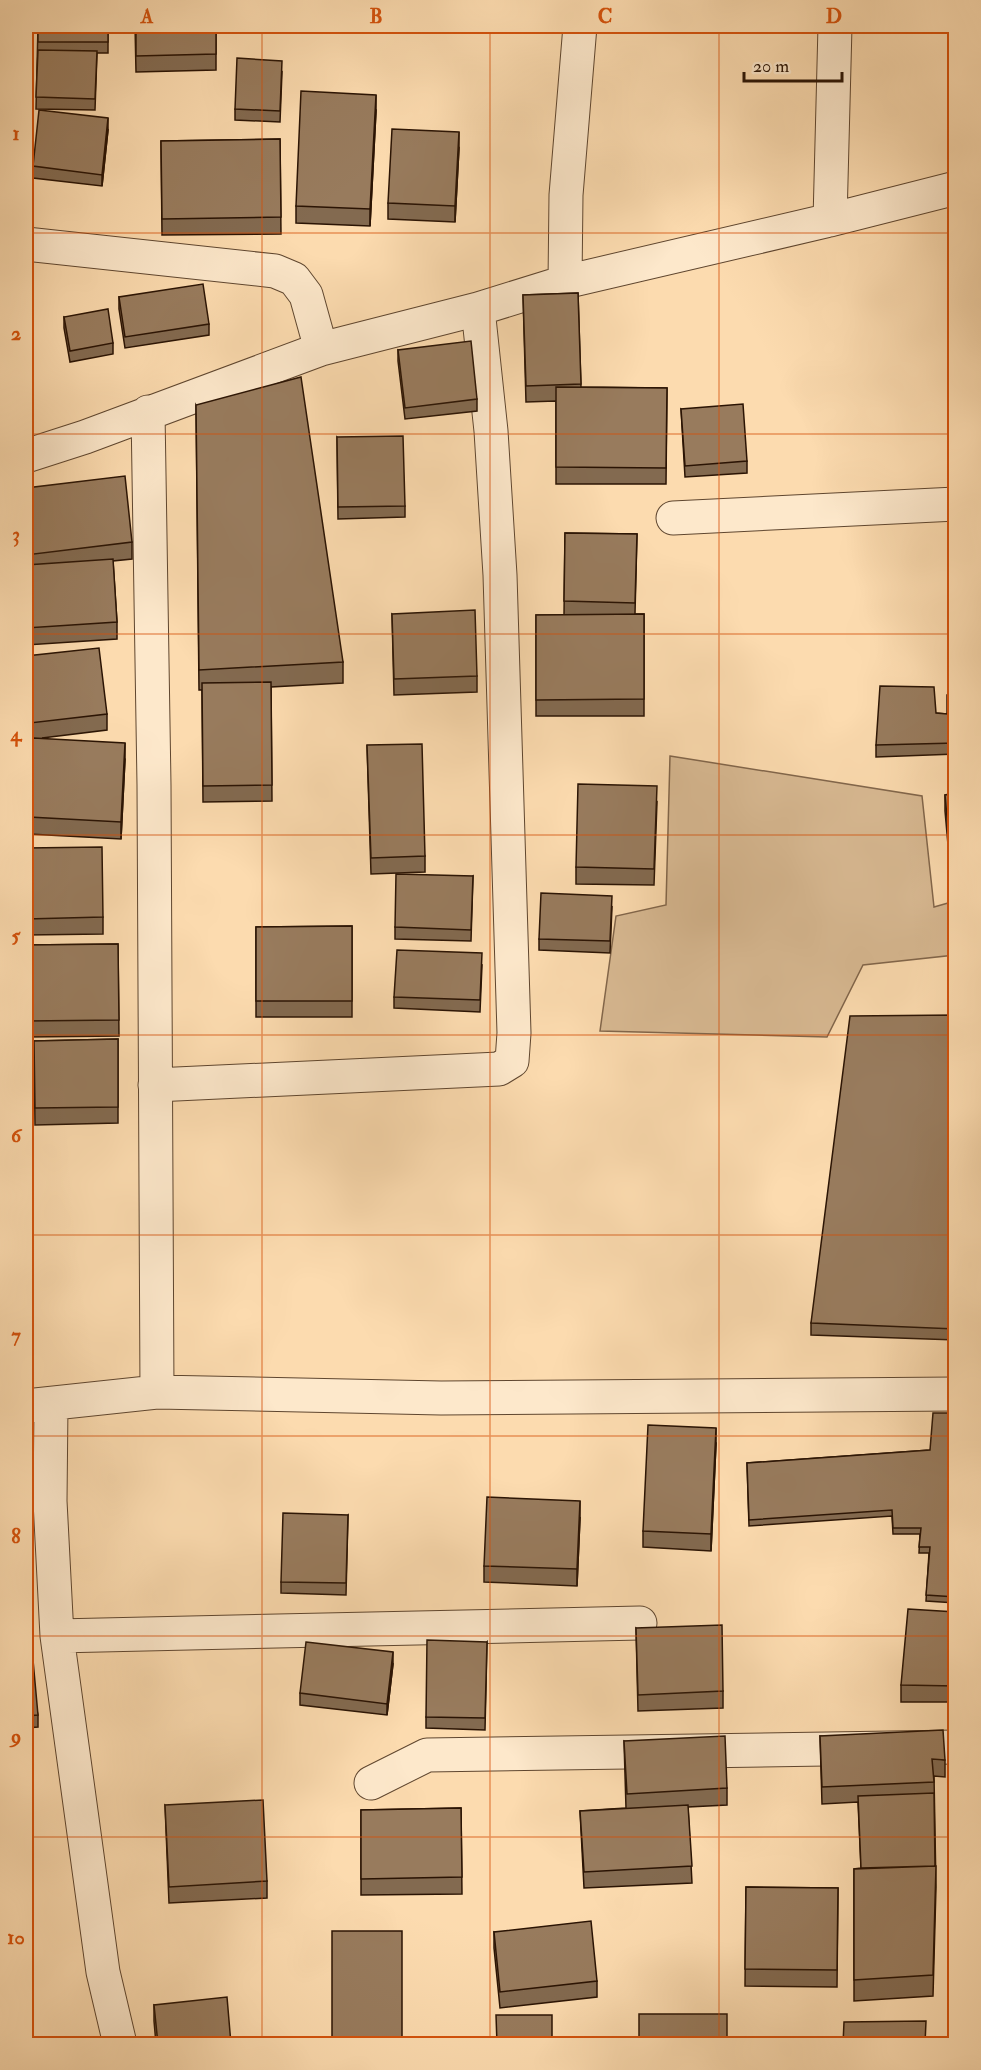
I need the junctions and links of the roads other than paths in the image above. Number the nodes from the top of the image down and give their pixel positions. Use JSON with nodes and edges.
{"nodes":[{"id":1,"x":579,"y":26,"type":"edge"},
{"id":2,"x":835,"y":26,"type":"edge"},
{"id":3,"x":956,"y":188,"type":"edge"},
{"id":4,"x":830,"y":220,"type":"junction"},
{"id":5,"x":26,"y":244,"type":"edge"},
{"id":6,"x":565,"y":282,"type":"junction"},
{"id":7,"x":478,"y":309,"type":"junction"},
{"id":8,"x":321,"y":349,"type":"junction"},
{"id":9,"x":148,"y":412,"type":"junction"},
{"id":10,"x":26,"y":456,"type":"edge"},
{"id":11,"x":956,"y":504,"type":"edge"},
{"id":12,"x":673,"y":518,"type":"dead end"},
{"id":13,"x":155,"y":1085,"type":"junction"},
{"id":14,"x":157,"y":1392,"type":"junction"},
{"id":15,"x":956,"y":1394,"type":"edge"},
{"id":16,"x":38,"y":1405,"type":"edge"},
{"id":17,"x":640,"y":1623,"type":"dead end"},
{"id":18,"x":57,"y":1636,"type":"junction"},
{"id":19,"x":956,"y":1747,"type":"edge"},
{"id":20,"x":371,"y":1783,"type":"dead end"},
{"id":21,"x":120,"y":2044,"type":"edge"}],
"edges":[{"from":1,"to":6,"type":"street"},
{"from":2,"to":4,"type":"street"},
{"from":3,"to":4,"type":"street"},
{"from":4,"to":6,"type":"street"},
{"from":5,"to":8,"type":"street"},
{"from":6,"to":7,"type":"street"},
{"from":7,"to":8,"type":"street"},
{"from":7,"to":13,"type":"street"},
{"from":8,"to":9,"type":"street"},
{"from":9,"to":10,"type":"street"},
{"from":9,"to":13,"type":"street"},
{"from":11,"to":12,"type":"street"},
{"from":13,"to":14,"type":"street"},
{"from":14,"to":15,"type":"street"},
{"from":14,"to":16,"type":"street"},
{"from":16,"to":18,"type":"street"},
{"from":17,"to":18,"type":"street"},
{"from":18,"to":21,"type":"street"},
{"from":19,"to":20,"type":"street"}]}
